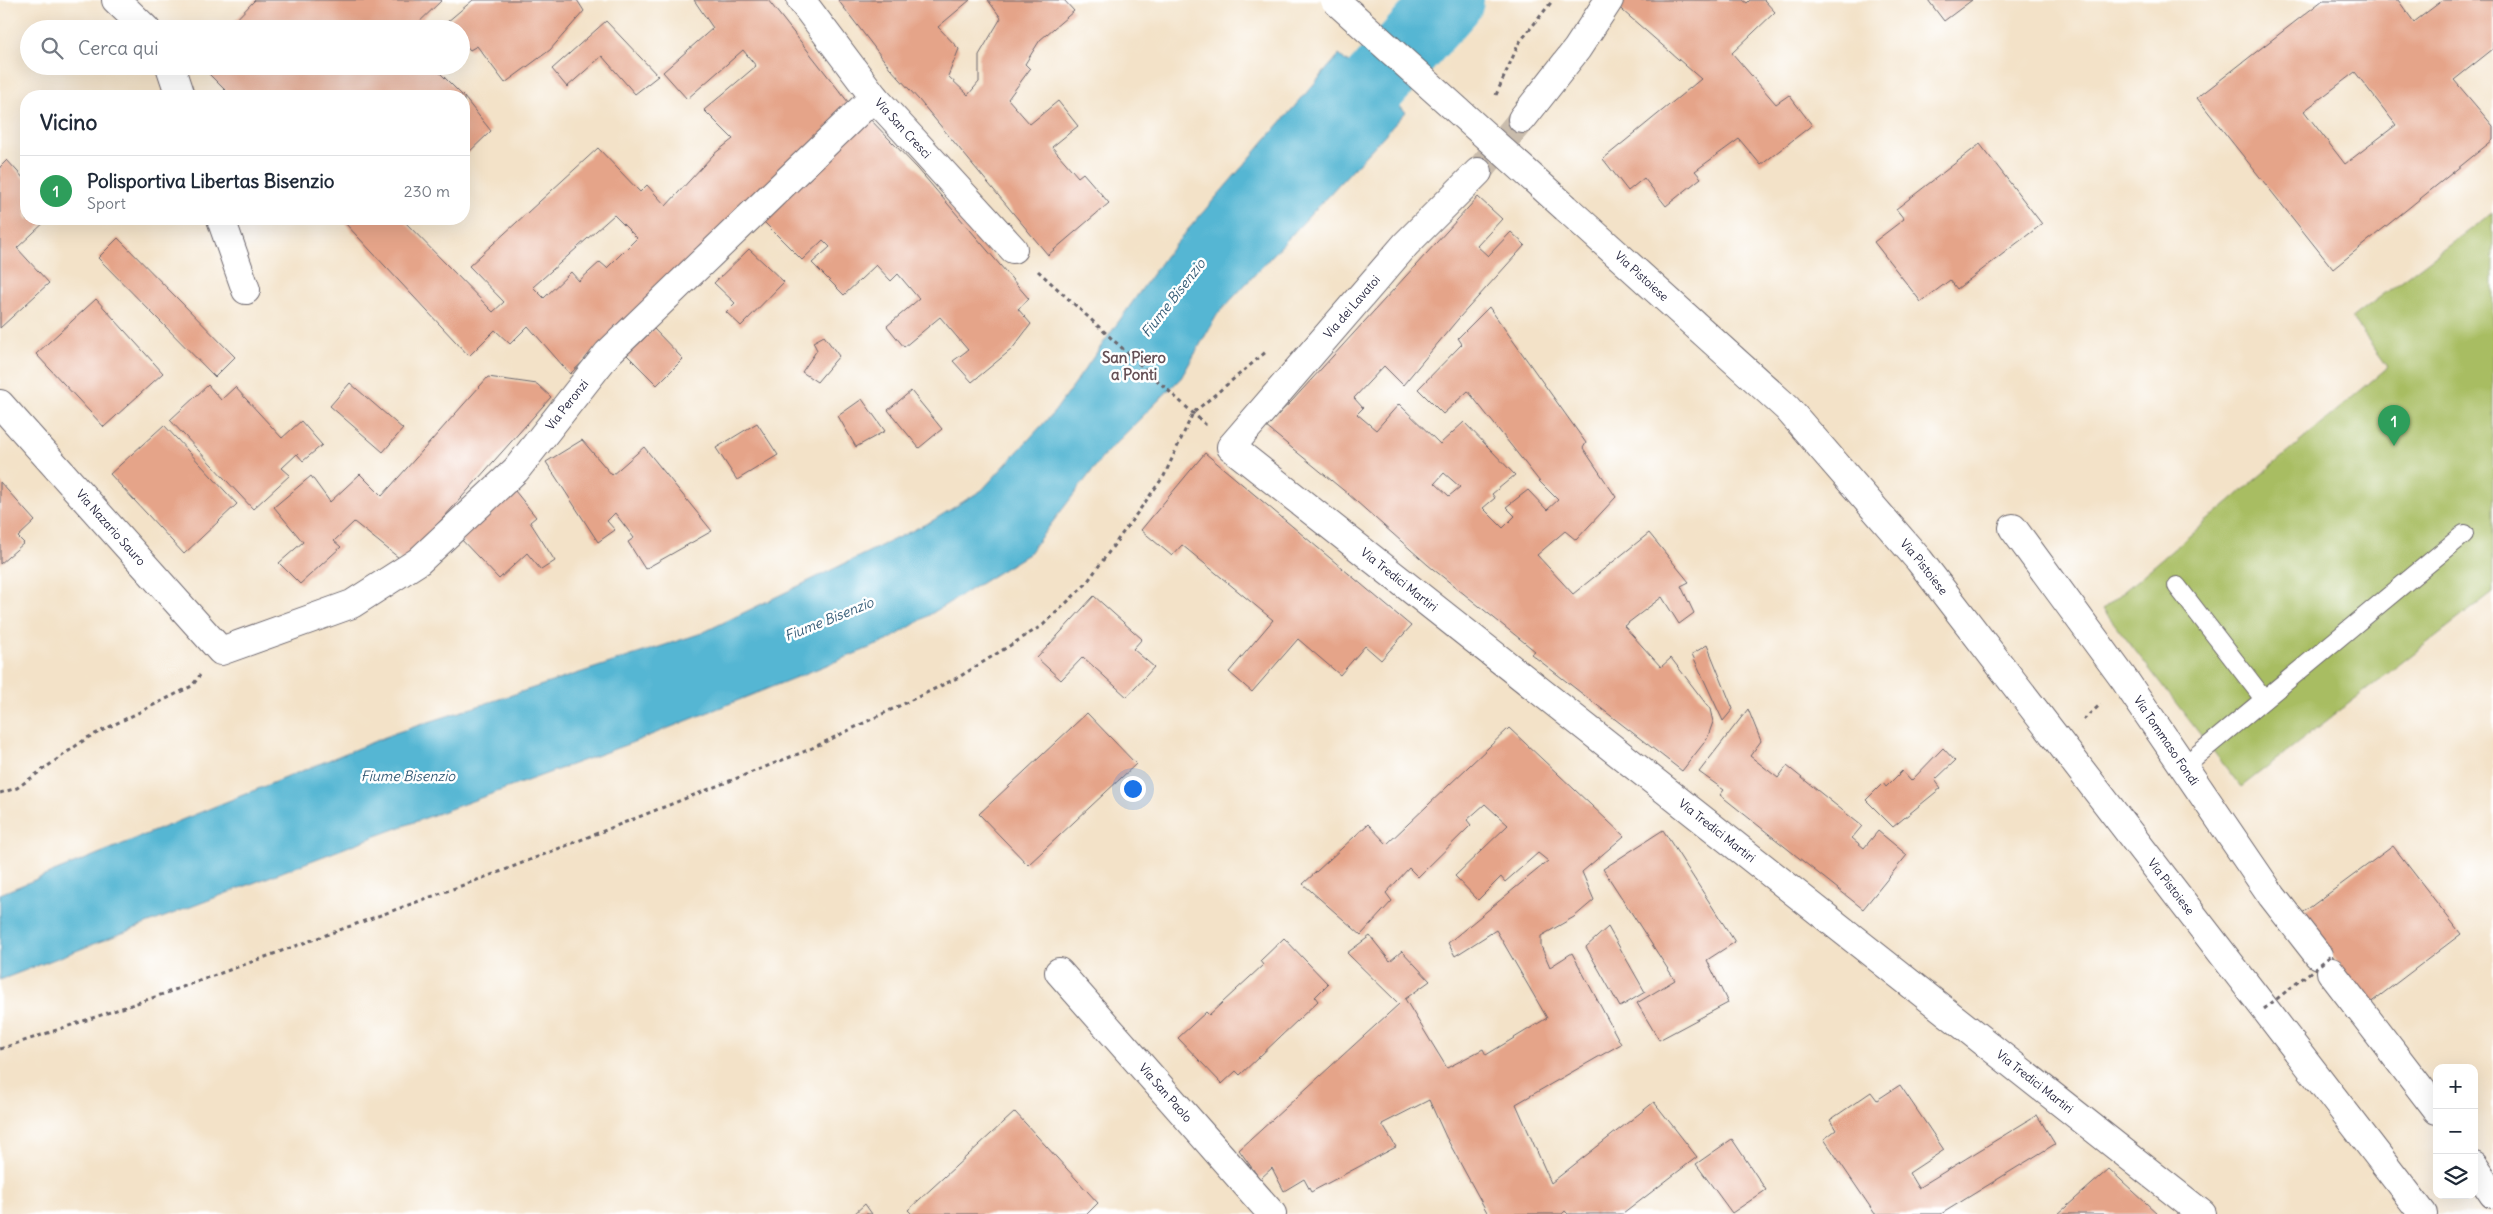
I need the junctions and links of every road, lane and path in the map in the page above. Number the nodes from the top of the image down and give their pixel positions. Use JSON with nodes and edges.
{"nodes":[{"id":1,"x":116,"y":0,"type":"edge"},
{"id":2,"x":801,"y":0,"type":"edge"},
{"id":3,"x":1335,"y":0,"type":"edge"},
{"id":4,"x":1553,"y":0,"type":"edge"},
{"id":5,"x":1609,"y":0,"type":"edge"},
{"id":6,"x":137,"y":20,"type":"edge"},
{"id":7,"x":173,"y":75,"type":"edge"},
{"id":8,"x":178,"y":90,"type":"edge"},
{"id":9,"x":874,"y":96,"type":"junction"},
{"id":10,"x":1522,"y":119,"type":"tunnel mouth"},
{"id":11,"x":1480,"y":132,"type":"junction"},
{"id":12,"x":1478,"y":172,"type":"tunnel mouth"},
{"id":13,"x":224,"y":225,"type":"edge"},
{"id":14,"x":1013,"y":248,"type":"dead end"},
{"id":15,"x":246,"y":290,"type":"dead end"},
{"id":16,"x":1059,"y":290,"type":"dead end"},
{"id":17,"x":0,"y":404,"type":"edge"},
{"id":18,"x":1193,"y":413,"type":"junction"},
{"id":19,"x":1209,"y":428,"type":"dead end"},
{"id":20,"x":1231,"y":448,"type":"joint"},
{"id":21,"x":2013,"y":528,"type":"dead end"},
{"id":22,"x":2464,"y":534,"type":"dead end"},
{"id":23,"x":2177,"y":586,"type":"dead end"},
{"id":24,"x":221,"y":651,"type":"junction"},
{"id":25,"x":2126,"y":682,"type":"junction"},
{"id":26,"x":2264,"y":699,"type":"junction"},
{"id":27,"x":2058,"y":741,"type":"junction"},
{"id":28,"x":2184,"y":766,"type":"junction"},
{"id":29,"x":0,"y":793,"type":"edge"},
{"id":30,"x":2327,"y":961,"type":"junction"},
{"id":31,"x":1059,"y":972,"type":"dead end"},
{"id":32,"x":2264,"y":1009,"type":"junction"},
{"id":33,"x":0,"y":1050,"type":"edge"},
{"id":34,"x":2436,"y":1109,"type":"edge"},
{"id":35,"x":2478,"y":1172,"type":"edge"},
{"id":36,"x":2493,"y":1194,"type":"edge"},
{"id":37,"x":1272,"y":1214,"type":"edge"},
{"id":38,"x":2202,"y":1214,"type":"edge"},
{"id":39,"x":2422,"y":1214,"type":"edge"}],
"edges":[{"from":1,"to":6,"type":"street"},
{"from":2,"to":9,"type":"street","name":"Via San Cresci"},
{"from":3,"to":11,"type":"street","name":"Via Pistoiese","bridge":true},
{"from":4,"to":11,"type":"path"},
{"from":5,"to":10,"type":"street"},
{"from":7,"to":8,"type":"street"},
{"from":9,"to":14,"type":"street","name":"Via San Cresci"},
{"from":9,"to":24,"type":"street","name":"Via Peronzi"},
{"from":11,"to":27,"type":"street","name":"Via Pistoiese","bridge":true},
{"from":12,"to":20,"type":"street","name":"Via dei Lavatoi"},
{"from":13,"to":15,"type":"street"},
{"from":16,"to":18,"type":"path"},
{"from":17,"to":24,"type":"street","name":"Via Nazario Sauro"},
{"from":18,"to":19,"type":"path"},
{"from":18,"to":33,"type":"path"},
{"from":20,"to":38,"type":"street","name":"Via Tredici Martiri"},
{"from":21,"to":25,"type":"street","name":"Via Tommaso Fondi"},
{"from":22,"to":26,"type":"lane"},
{"from":23,"to":26,"type":"lane"},
{"from":24,"to":29,"type":"path"},
{"from":25,"to":27,"type":"path"},
{"from":25,"to":28,"type":"street","name":"Via Tommaso Fondi"},
{"from":26,"to":28,"type":"lane"},
{"from":27,"to":32,"type":"street","name":"Via Pistoiese"},
{"from":28,"to":30,"type":"street","name":"Via Tommaso Fondi"},
{"from":30,"to":32,"type":"path","bridge":true},
{"from":30,"to":34,"type":"street","name":"Via Tommaso Fondi"},
{"from":31,"to":37,"type":"street","name":"Via San Paolo"},
{"from":32,"to":39,"type":"street","name":"Via Pistoiese"},
{"from":35,"to":36,"type":"street"}]}
